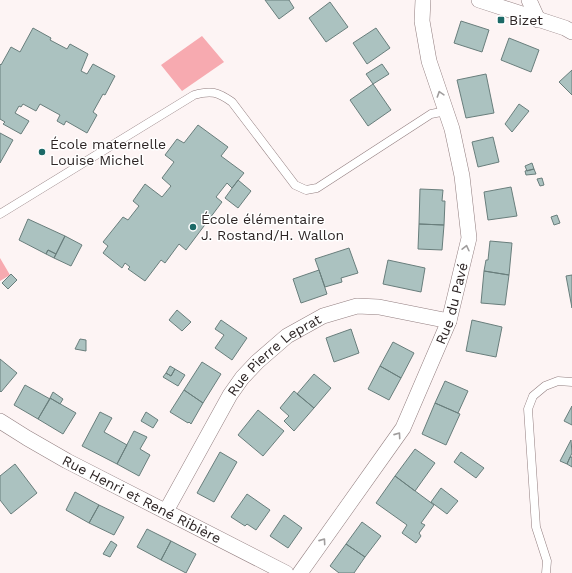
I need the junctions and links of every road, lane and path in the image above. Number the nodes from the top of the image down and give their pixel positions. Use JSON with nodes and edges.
{"nodes":[{"id":1,"x":423,"y":0,"type":"edge"},
{"id":2,"x":480,"y":0,"type":"edge"},
{"id":3,"x":529,"y":0,"type":"edge"},
{"id":4,"x":538,"y":20,"type":"junction"},
{"id":5,"x":572,"y":32,"type":"edge"},
{"id":6,"x":446,"y":111,"type":"junction"},
{"id":7,"x":0,"y":214,"type":"edge"},
{"id":8,"x":449,"y":321,"type":"junction"},
{"id":9,"x":572,"y":382,"type":"edge"},
{"id":10,"x":0,"y":421,"type":"edge"},
{"id":11,"x":166,"y":511,"type":"junction"},
{"id":12,"x":286,"y":573,"type":"edge"},
{"id":13,"x":300,"y":573,"type":"edge"},
{"id":14,"x":546,"y":573,"type":"edge"}],
"edges":[{"from":6,"to":1,"type":"street","name":"Rue du Pavé","one_way":true},
{"from":2,"to":4,"type":"street"},
{"from":3,"to":4,"type":"street"},
{"from":4,"to":5,"type":"street"},
{"from":6,"to":7,"type":"lane"},
{"from":8,"to":6,"type":"street","name":"Rue du Pavé","one_way":true},
{"from":8,"to":11,"type":"street","name":"Rue Pierre Leprat"},
{"from":13,"to":8,"type":"street","name":"Rue du Pavé","one_way":true},
{"from":9,"to":14,"type":"lane"},
{"from":10,"to":11,"type":"street","name":"Rue Henri et René Ribière"},
{"from":11,"to":12,"type":"street","name":"Rue Henri et René Ribière"}]}
